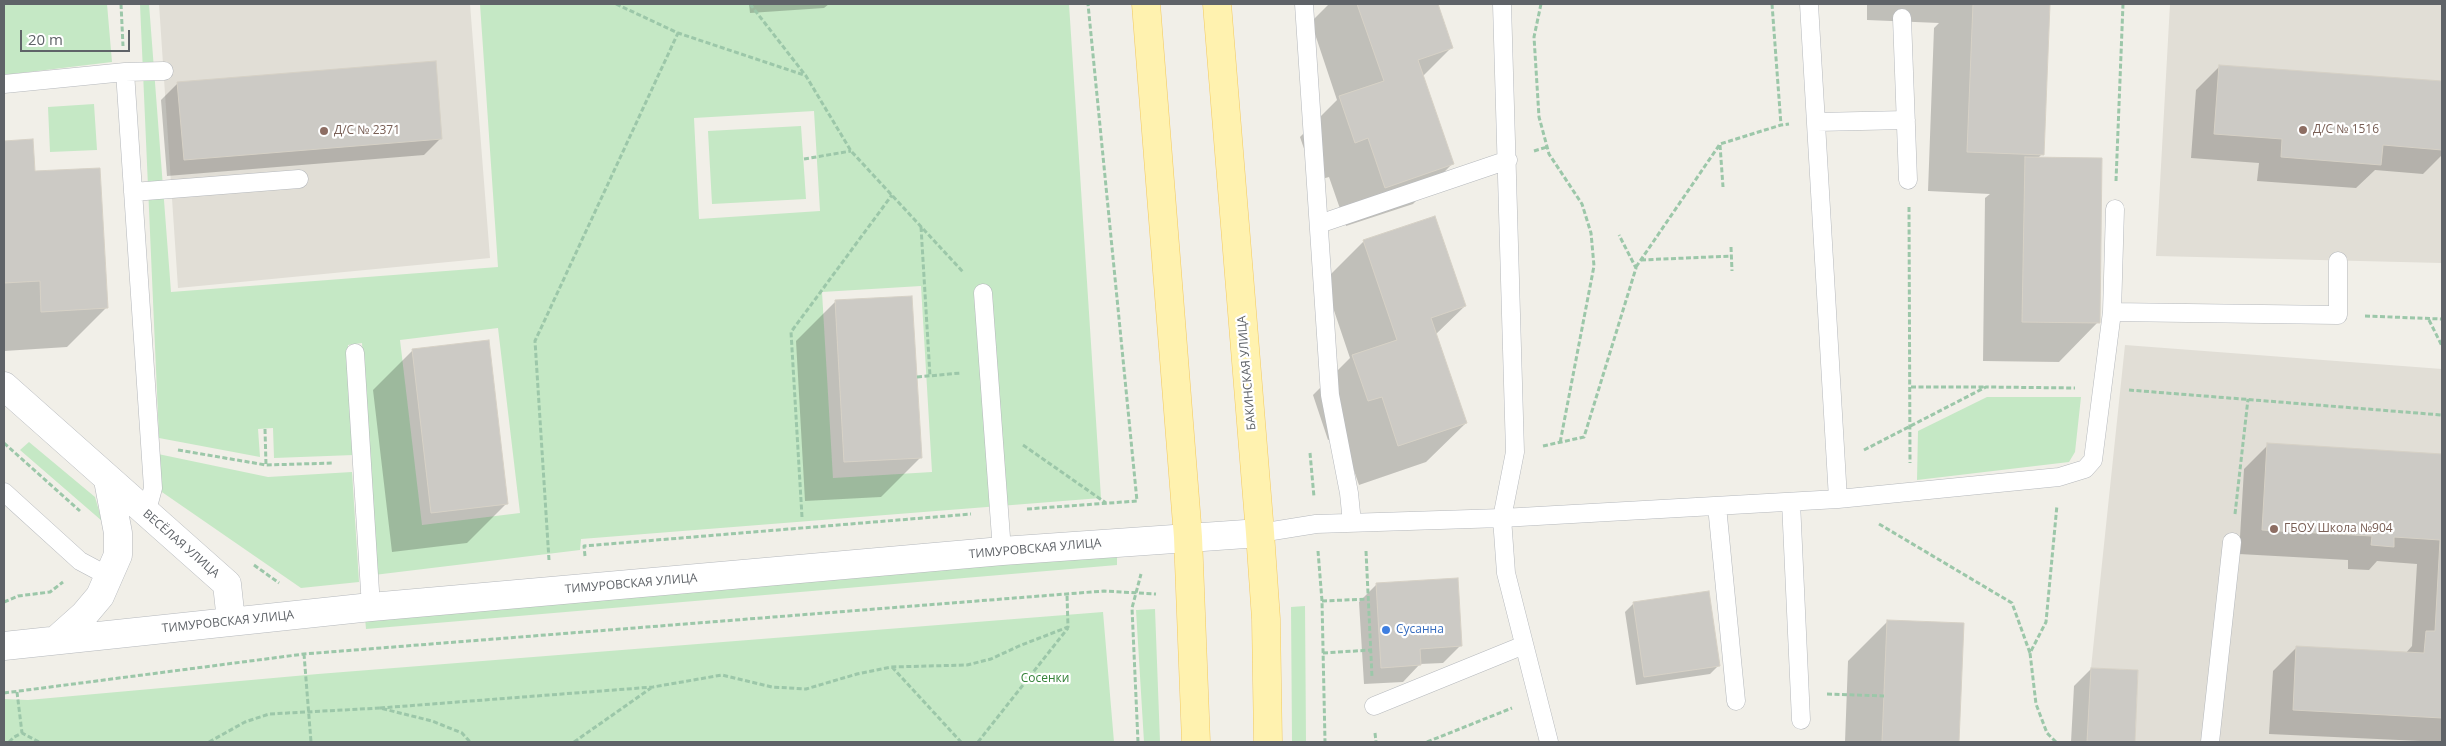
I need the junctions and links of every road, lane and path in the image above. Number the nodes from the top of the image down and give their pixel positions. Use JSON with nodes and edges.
{"nodes":[{"id":1,"x":121,"y":4,"type":"edge"},
{"id":2,"x":616,"y":4,"type":"edge"},
{"id":3,"x":750,"y":4,"type":"edge"},
{"id":4,"x":1088,"y":4,"type":"edge"},
{"id":5,"x":1146,"y":4,"type":"edge"},
{"id":6,"x":1217,"y":4,"type":"edge"},
{"id":7,"x":1304,"y":4,"type":"edge"},
{"id":8,"x":1502,"y":4,"type":"edge"},
{"id":9,"x":1540,"y":4,"type":"edge"},
{"id":10,"x":1772,"y":4,"type":"edge"},
{"id":11,"x":1810,"y":4,"type":"edge"},
{"id":12,"x":2123,"y":4,"type":"edge"},
{"id":13,"x":1902,"y":18,"type":"dead end"},
{"id":14,"x":678,"y":33,"type":"junction"},
{"id":15,"x":164,"y":71,"type":"dead end"},
{"id":16,"x":125,"y":72,"type":"junction"},
{"id":17,"x":806,"y":76,"type":"junction"},
{"id":18,"x":4,"y":84,"type":"edge"},
{"id":19,"x":1906,"y":120,"type":"junction"},
{"id":20,"x":1817,"y":122,"type":"junction"},
{"id":21,"x":1781,"y":124,"type":"junction"},
{"id":22,"x":1720,"y":144,"type":"junction"},
{"id":23,"x":851,"y":151,"type":"junction"},
{"id":24,"x":804,"y":158,"type":"dead end"},
{"id":25,"x":1508,"y":160,"type":"junction"},
{"id":26,"x":299,"y":180,"type":"dead end"},
{"id":27,"x":1908,"y":180,"type":"joint"},
{"id":28,"x":1723,"y":187,"type":"dead end"},
{"id":29,"x":133,"y":192,"type":"junction"},
{"id":30,"x":892,"y":195,"type":"junction"},
{"id":31,"x":2115,"y":209,"type":"joint"},
{"id":32,"x":1318,"y":224,"type":"junction"},
{"id":33,"x":921,"y":226,"type":"junction"},
{"id":34,"x":1619,"y":235,"type":"dead end"},
{"id":35,"x":1731,"y":247,"type":"dead end"},
{"id":36,"x":1732,"y":256,"type":"junction"},
{"id":37,"x":1641,"y":260,"type":"junction"},
{"id":38,"x":2338,"y":261,"type":"dead end"},
{"id":39,"x":1636,"y":268,"type":"junction"},
{"id":40,"x":1732,"y":271,"type":"dead end"},
{"id":41,"x":983,"y":293,"type":"joint"},
{"id":42,"x":2112,"y":312,"type":"junction"},
{"id":43,"x":2338,"y":315,"type":"junction"},
{"id":44,"x":2428,"y":319,"type":"junction"},
{"id":45,"x":2442,"y":319,"type":"edge"},
{"id":46,"x":2442,"y":346,"type":"edge"},
{"id":47,"x":355,"y":353,"type":"dead end"},
{"id":48,"x":988,"y":371,"type":"junction"},
{"id":49,"x":930,"y":376,"type":"junction"},
{"id":50,"x":917,"y":377,"type":"dead end"},
{"id":51,"x":4,"y":386,"type":"edge"},
{"id":52,"x":1911,"y":387,"type":"junction"},
{"id":53,"x":1986,"y":387,"type":"junction"},
{"id":54,"x":2102,"y":388,"type":"junction"},
{"id":55,"x":2248,"y":398,"type":"junction"},
{"id":56,"x":2442,"y":415,"type":"edge"},
{"id":57,"x":992,"y":423,"type":"junction"},
{"id":58,"x":1911,"y":426,"type":"junction"},
{"id":59,"x":265,"y":429,"type":"dead end"},
{"id":60,"x":1560,"y":442,"type":"junction"},
{"id":61,"x":150,"y":445,"type":"junction"},
{"id":62,"x":1515,"y":452,"type":"junction"},
{"id":63,"x":361,"y":462,"type":"junction"},
{"id":64,"x":1836,"y":464,"type":"junction"},
{"id":65,"x":266,"y":465,"type":"junction"},
{"id":66,"x":32,"y":469,"type":"dead end"},
{"id":67,"x":25,"y":476,"type":"dead end"},
{"id":68,"x":2059,"y":477,"type":"junction"},
{"id":69,"x":108,"y":480,"type":"junction"},
{"id":70,"x":4,"y":492,"type":"edge"},
{"id":71,"x":1910,"y":492,"type":"junction"},
{"id":72,"x":1838,"y":499,"type":"junction"},
{"id":73,"x":1791,"y":502,"type":"junction"},
{"id":74,"x":1106,"y":503,"type":"junction"},
{"id":75,"x":1717,"y":506,"type":"junction"},
{"id":76,"x":999,"y":511,"type":"junction"},
{"id":77,"x":146,"y":514,"type":"junction"},
{"id":78,"x":802,"y":517,"type":"dead end"},
{"id":79,"x":1502,"y":518,"type":"junction"},
{"id":80,"x":1358,"y":523,"type":"junction"},
{"id":81,"x":1260,"y":533,"type":"junction"},
{"id":82,"x":1188,"y":537,"type":"junction"},
{"id":83,"x":2232,"y":542,"type":"joint"},
{"id":84,"x":1002,"y":552,"type":"junction"},
{"id":85,"x":585,"y":561,"type":"dead end"},
{"id":86,"x":253,"y":563,"type":"dead end"},
{"id":87,"x":549,"y":564,"type":"dead end"},
{"id":88,"x":110,"y":577,"type":"junction"},
{"id":89,"x":1142,"y":578,"type":"dead end"},
{"id":90,"x":283,"y":586,"type":"dead end"},
{"id":91,"x":1067,"y":594,"type":"junction"},
{"id":92,"x":1136,"y":594,"type":"junction"},
{"id":93,"x":1156,"y":594,"type":"dead end"},
{"id":94,"x":1369,"y":599,"type":"junction"},
{"id":95,"x":1322,"y":601,"type":"dead end"},
{"id":96,"x":371,"y":607,"type":"junction"},
{"id":97,"x":231,"y":621,"type":"junction"},
{"id":98,"x":1068,"y":627,"type":"junction"},
{"id":99,"x":56,"y":640,"type":"junction"},
{"id":100,"x":1524,"y":645,"type":"junction"},
{"id":101,"x":4,"y":646,"type":"edge"},
{"id":102,"x":1371,"y":650,"type":"junction"},
{"id":103,"x":1323,"y":653,"type":"dead end"},
{"id":104,"x":2030,"y":653,"type":"junction"},
{"id":105,"x":304,"y":654,"type":"junction"},
{"id":106,"x":891,"y":667,"type":"junction"},
{"id":107,"x":653,"y":687,"type":"junction"},
{"id":108,"x":16,"y":692,"type":"junction"},
{"id":109,"x":4,"y":693,"type":"edge"},
{"id":110,"x":1800,"y":694,"type":"junction"},
{"id":111,"x":1884,"y":696,"type":"dead end"},
{"id":112,"x":1537,"y":698,"type":"junction"},
{"id":113,"x":1736,"y":701,"type":"dead end"},
{"id":114,"x":1374,"y":706,"type":"junction"},
{"id":115,"x":380,"y":708,"type":"junction"},
{"id":116,"x":310,"y":712,"type":"junction"},
{"id":117,"x":1801,"y":720,"type":"dead end"},
{"id":118,"x":22,"y":733,"type":"junction"},
{"id":119,"x":9,"y":742,"type":"edge"},
{"id":120,"x":39,"y":742,"type":"edge"},
{"id":121,"x":209,"y":742,"type":"edge"},
{"id":122,"x":311,"y":742,"type":"edge"},
{"id":123,"x":470,"y":742,"type":"edge"},
{"id":124,"x":574,"y":742,"type":"edge"},
{"id":125,"x":961,"y":742,"type":"edge"},
{"id":126,"x":978,"y":742,"type":"edge"},
{"id":127,"x":1138,"y":742,"type":"edge"},
{"id":128,"x":1196,"y":742,"type":"edge"},
{"id":129,"x":1268,"y":742,"type":"edge"},
{"id":130,"x":1376,"y":742,"type":"edge"},
{"id":131,"x":1427,"y":742,"type":"edge"},
{"id":132,"x":1549,"y":742,"type":"edge"},
{"id":133,"x":2056,"y":742,"type":"edge"},
{"id":134,"x":2210,"y":742,"type":"edge"}],
"edges":[{"from":1,"to":16,"type":"path"},
{"from":2,"to":14,"type":"path"},
{"from":3,"to":17,"type":"path"},
{"from":4,"to":74,"type":"path"},
{"from":5,"to":82,"type":"main road"},
{"from":6,"to":81,"type":"main road","name":"БАКИНСКАЯ УЛИЦА"},
{"from":7,"to":32,"type":"lane"},
{"from":8,"to":25,"type":"lane"},
{"from":9,"to":60,"type":"path"},
{"from":10,"to":21,"type":"path"},
{"from":11,"to":20,"type":"lane"},
{"from":12,"to":31,"type":"path"},
{"from":13,"to":19,"type":"lane"},
{"from":14,"to":17,"type":"path"},
{"from":14,"to":87,"type":"path"},
{"from":15,"to":16,"type":"lane"},
{"from":16,"to":18,"type":"lane"},
{"from":16,"to":29,"type":"lane"},
{"from":17,"to":23,"type":"path"},
{"from":19,"to":20,"type":"lane"},
{"from":19,"to":27,"type":"lane"},
{"from":20,"to":21,"type":"path"},
{"from":20,"to":64,"type":"lane"},
{"from":21,"to":22,"type":"path"},
{"from":22,"to":28,"type":"path"},
{"from":22,"to":37,"type":"path"},
{"from":23,"to":24,"type":"path"},
{"from":23,"to":30,"type":"path"},
{"from":25,"to":32,"type":"lane"},
{"from":25,"to":62,"type":"lane"},
{"from":26,"to":29,"type":"lane"},
{"from":27,"to":52,"type":"path"},
{"from":29,"to":61,"type":"lane"},
{"from":30,"to":33,"type":"path"},
{"from":30,"to":78,"type":"path"},
{"from":31,"to":42,"type":"lane"},
{"from":32,"to":80,"type":"lane"},
{"from":33,"to":41,"type":"path"},
{"from":33,"to":49,"type":"path"},
{"from":34,"to":39,"type":"path"},
{"from":35,"to":36,"type":"path"},
{"from":36,"to":37,"type":"path"},
{"from":36,"to":40,"type":"path"},
{"from":37,"to":39,"type":"path"},
{"from":38,"to":43,"type":"lane"},
{"from":39,"to":60,"type":"path"},
{"from":41,"to":48,"type":"lane"},
{"from":42,"to":43,"type":"lane"},
{"from":42,"to":54,"type":"lane"},
{"from":43,"to":44,"type":"path"},
{"from":44,"to":45,"type":"path"},
{"from":44,"to":46,"type":"path"},
{"from":47,"to":63,"type":"lane"},
{"from":48,"to":49,"type":"path"},
{"from":48,"to":57,"type":"lane"},
{"from":49,"to":50,"type":"path"},
{"from":51,"to":69,"type":"street","name":"ВЕСЁЛАЯ УЛИЦА"},
{"from":52,"to":53,"type":"path"},
{"from":52,"to":58,"type":"path"},
{"from":53,"to":54,"type":"path"},
{"from":53,"to":58,"type":"path"},
{"from":54,"to":55,"type":"path"},
{"from":54,"to":68,"type":"lane"},
{"from":55,"to":56,"type":"path"},
{"from":55,"to":83,"type":"path"},
{"from":57,"to":74,"type":"path"},
{"from":57,"to":76,"type":"lane"},
{"from":58,"to":64,"type":"path"},
{"from":58,"to":71,"type":"path"},
{"from":59,"to":65,"type":"path"},
{"from":60,"to":62,"type":"path"},
{"from":61,"to":65,"type":"path"},
{"from":61,"to":77,"type":"lane"},
{"from":62,"to":79,"type":"lane"},
{"from":63,"to":65,"type":"path"},
{"from":63,"to":96,"type":"lane"},
{"from":64,"to":72,"type":"lane"},
{"from":66,"to":67,"type":"path"},
{"from":68,"to":71,"type":"lane"},
{"from":68,"to":104,"type":"path"},
{"from":69,"to":77,"type":"street","name":"ВЕСЁЛАЯ УЛИЦА"},
{"from":69,"to":88,"type":"street"},
{"from":70,"to":88,"type":"lane"},
{"from":71,"to":72,"type":"lane"},
{"from":72,"to":73,"type":"lane"},
{"from":72,"to":104,"type":"path"},
{"from":73,"to":75,"type":"lane"},
{"from":73,"to":110,"type":"lane"},
{"from":74,"to":76,"type":"path"},
{"from":75,"to":79,"type":"lane"},
{"from":75,"to":113,"type":"lane"},
{"from":76,"to":84,"type":"lane"},
{"from":76,"to":85,"type":"path"},
{"from":77,"to":97,"type":"street","name":"ВЕСЁЛАЯ УЛИЦА"},
{"from":79,"to":80,"type":"lane"},
{"from":79,"to":100,"type":"lane"},
{"from":80,"to":81,"type":"lane"},
{"from":80,"to":94,"type":"path"},
{"from":81,"to":82,"type":"street","name":"ТИМУРОВСКАЯ УЛИЦА"},
{"from":81,"to":129,"type":"main road","name":"БАКИНСКАЯ УЛИЦА"},
{"from":82,"to":84,"type":"street","name":"ТИМУРОВСКАЯ УЛИЦА"},
{"from":82,"to":128,"type":"main road"},
{"from":83,"to":134,"type":"lane"},
{"from":84,"to":96,"type":"street","name":"ТИМУРОВСКАЯ УЛИЦА"},
{"from":86,"to":90,"type":"path"},
{"from":88,"to":99,"type":"street"},
{"from":89,"to":92,"type":"path"},
{"from":91,"to":92,"type":"path"},
{"from":91,"to":98,"type":"path"},
{"from":91,"to":105,"type":"path"},
{"from":92,"to":93,"type":"path"},
{"from":92,"to":127,"type":"path"},
{"from":94,"to":95,"type":"path"},
{"from":94,"to":102,"type":"path"},
{"from":96,"to":97,"type":"street","name":"ТИМУРОВСКАЯ УЛИЦА"},
{"from":97,"to":99,"type":"street","name":"ТИМУРОВСКАЯ УЛИЦА"},
{"from":98,"to":106,"type":"path"},
{"from":98,"to":126,"type":"path"},
{"from":99,"to":101,"type":"street","name":"ТИМУРОВСКАЯ УЛИЦА"},
{"from":100,"to":112,"type":"lane"},
{"from":100,"to":114,"type":"lane"},
{"from":102,"to":103,"type":"path"},
{"from":102,"to":114,"type":"path"},
{"from":104,"to":133,"type":"path"},
{"from":105,"to":108,"type":"path"},
{"from":105,"to":116,"type":"path"},
{"from":106,"to":107,"type":"path"},
{"from":106,"to":125,"type":"path"},
{"from":107,"to":115,"type":"path"},
{"from":107,"to":124,"type":"path"},
{"from":108,"to":109,"type":"path"},
{"from":108,"to":118,"type":"path"},
{"from":110,"to":111,"type":"path"},
{"from":110,"to":117,"type":"lane"},
{"from":112,"to":131,"type":"path"},
{"from":112,"to":132,"type":"lane"},
{"from":114,"to":130,"type":"path"},
{"from":115,"to":116,"type":"path"},
{"from":115,"to":123,"type":"path"},
{"from":116,"to":121,"type":"path"},
{"from":116,"to":122,"type":"path"},
{"from":118,"to":119,"type":"path"},
{"from":118,"to":120,"type":"path"}]}
